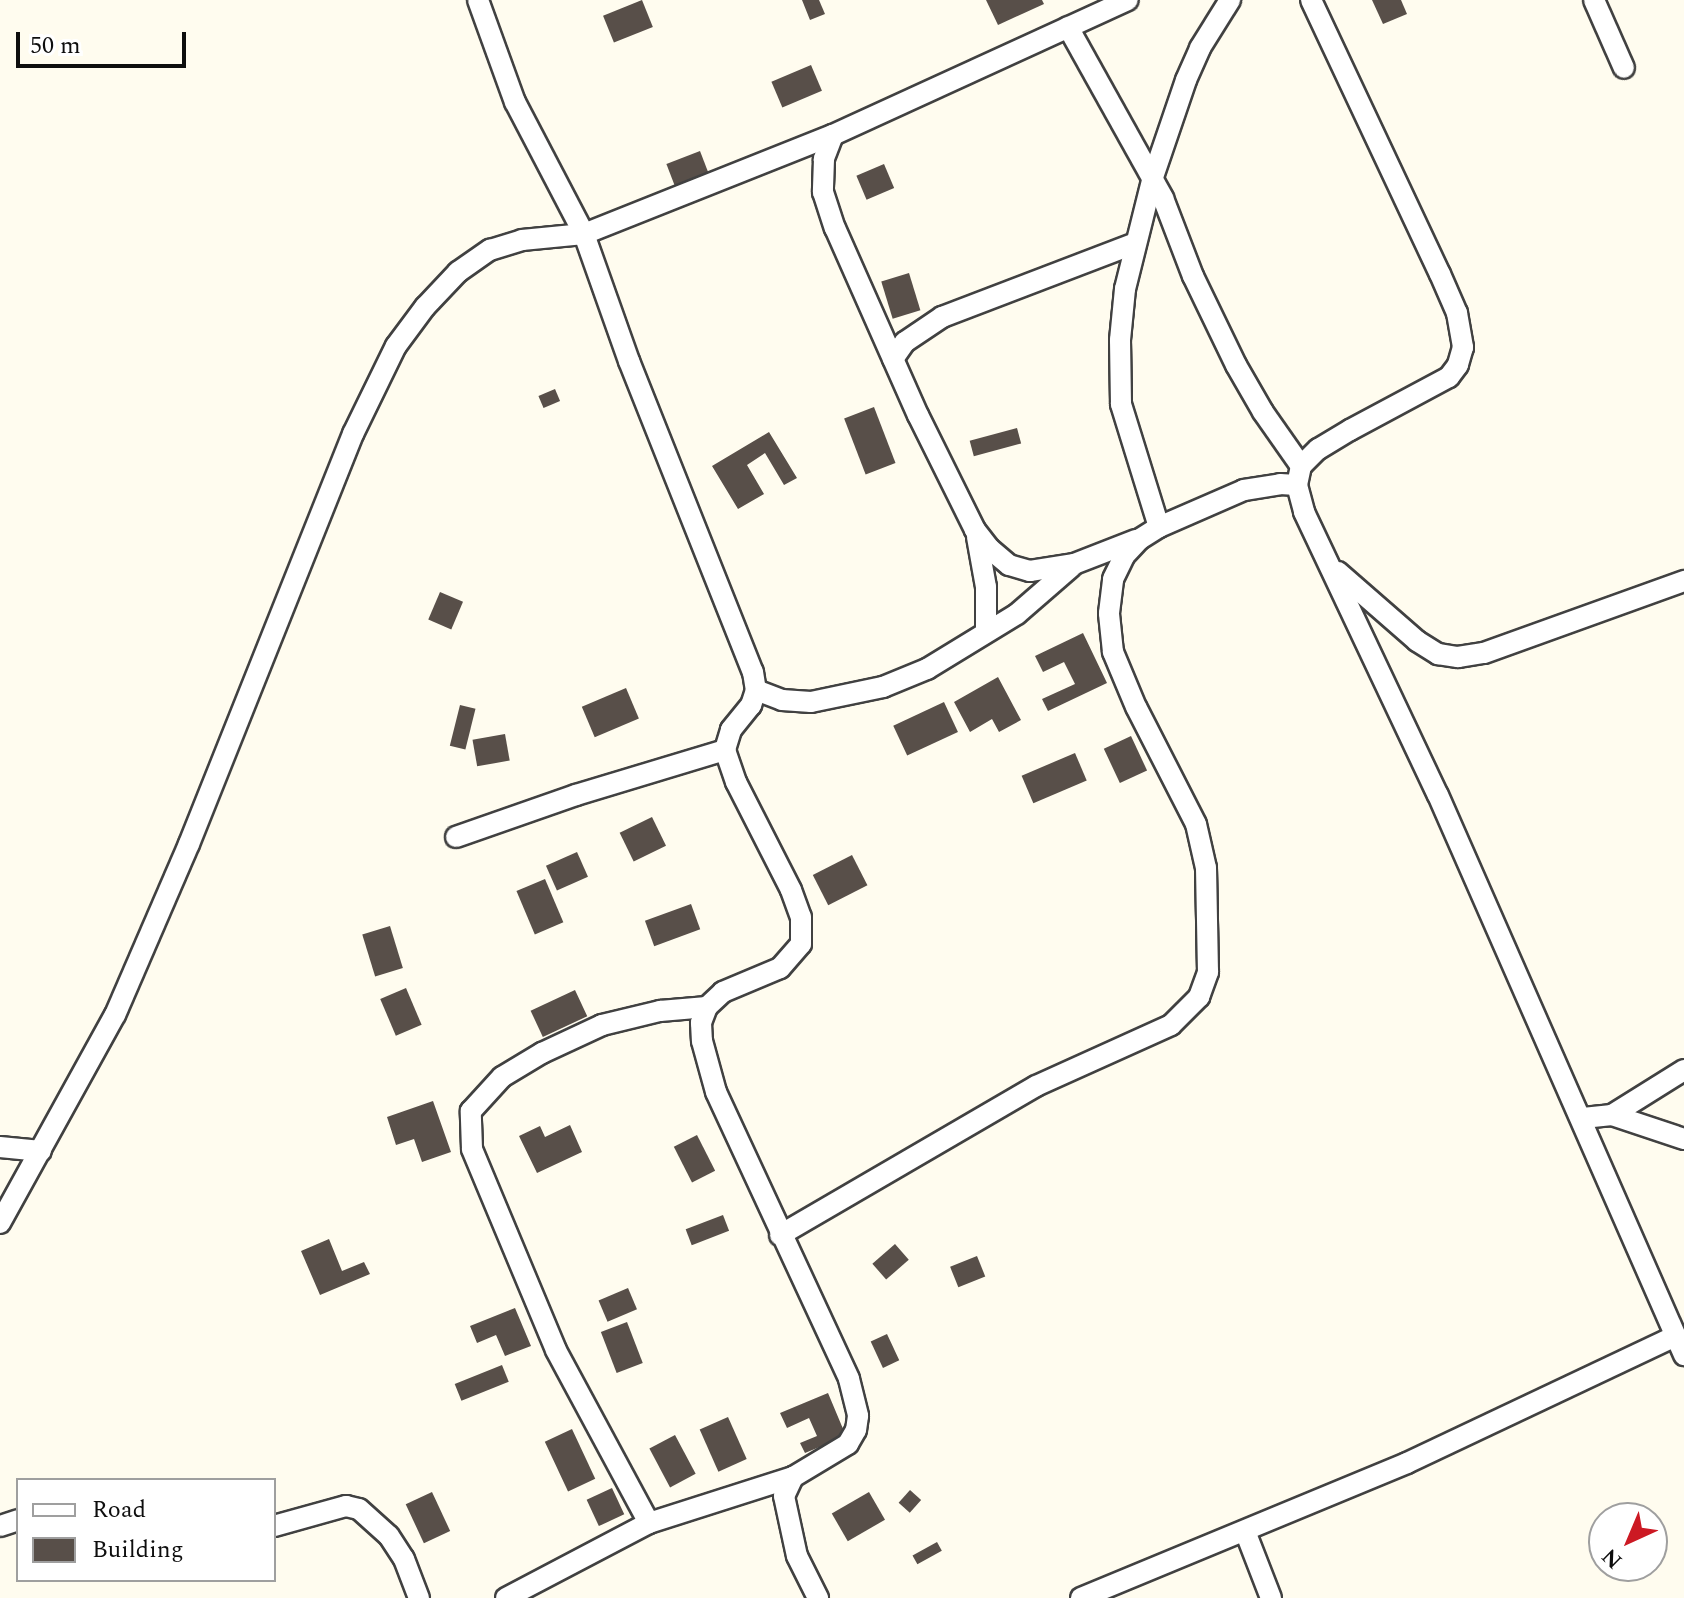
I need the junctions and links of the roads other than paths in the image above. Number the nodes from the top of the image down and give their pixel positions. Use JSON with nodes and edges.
{"nodes":[{"id":1,"x":478,"y":0,"type":"edge"},
{"id":2,"x":1128,"y":0,"type":"edge"},
{"id":3,"x":1230,"y":0,"type":"edge"},
{"id":4,"x":1311,"y":0,"type":"edge"},
{"id":5,"x":1594,"y":0,"type":"edge"},
{"id":6,"x":1068,"y":27,"type":"junction"},
{"id":7,"x":1624,"y":68,"type":"dead end"},
{"id":8,"x":833,"y":135,"type":"junction"},
{"id":9,"x":1153,"y":177,"type":"junction"},
{"id":10,"x":584,"y":234,"type":"junction"},
{"id":11,"x":1133,"y":244,"type":"junction"},
{"id":12,"x":893,"y":359,"type":"junction"},
{"id":13,"x":1299,"y":476,"type":"junction"},
{"id":14,"x":1159,"y":527,"type":"junction"},
{"id":15,"x":975,"y":530,"type":"junction"},
{"id":16,"x":1140,"y":539,"type":"junction"},
{"id":17,"x":1074,"y":564,"type":"junction"},
{"id":18,"x":1332,"y":567,"type":"junction"},
{"id":19,"x":1684,"y":581,"type":"edge"},
{"id":20,"x":986,"y":632,"type":"junction"},
{"id":21,"x":756,"y":690,"type":"junction"},
{"id":22,"x":725,"y":750,"type":"junction"},
{"id":23,"x":456,"y":837,"type":"dead end"},
{"id":24,"x":707,"y":1007,"type":"junction"},
{"id":25,"x":1684,"y":1070,"type":"edge"},
{"id":26,"x":1612,"y":1115,"type":"junction"},
{"id":27,"x":1583,"y":1118,"type":"junction"},
{"id":28,"x":1684,"y":1139,"type":"edge"},
{"id":29,"x":0,"y":1147,"type":"edge"},
{"id":30,"x":41,"y":1151,"type":"junction"},
{"id":31,"x":0,"y":1223,"type":"edge"},
{"id":32,"x":780,"y":1235,"type":"junction"},
{"id":33,"x":1680,"y":1346,"type":"edge"},
{"id":34,"x":793,"y":1477,"type":"junction"},
{"id":35,"x":649,"y":1523,"type":"junction"},
{"id":36,"x":276,"y":1525,"type":"edge"},
{"id":37,"x":1245,"y":1531,"type":"junction"},
{"id":38,"x":419,"y":1598,"type":"edge"},
{"id":39,"x":506,"y":1598,"type":"edge"},
{"id":40,"x":818,"y":1598,"type":"edge"},
{"id":41,"x":1081,"y":1598,"type":"edge"},
{"id":42,"x":1271,"y":1598,"type":"edge"}],
"edges":[{"from":1,"to":10,"type":"street"},
{"from":2,"to":6,"type":"street"},
{"from":3,"to":9,"type":"street"},
{"from":4,"to":13,"type":"street"},
{"from":5,"to":7,"type":"street"},
{"from":6,"to":8,"type":"street"},
{"from":6,"to":9,"type":"street"},
{"from":8,"to":10,"type":"street"},
{"from":8,"to":12,"type":"street"},
{"from":9,"to":11,"type":"street"},
{"from":9,"to":13,"type":"street"},
{"from":10,"to":21,"type":"street"},
{"from":10,"to":30,"type":"street"},
{"from":11,"to":12,"type":"street"},
{"from":11,"to":14,"type":"street"},
{"from":12,"to":15,"type":"street"},
{"from":13,"to":14,"type":"street"},
{"from":13,"to":18,"type":"street"},
{"from":14,"to":16,"type":"street"},
{"from":15,"to":17,"type":"street"},
{"from":15,"to":20,"type":"street"},
{"from":16,"to":17,"type":"street"},
{"from":16,"to":32,"type":"street"},
{"from":17,"to":20,"type":"street"},
{"from":18,"to":19,"type":"street"},
{"from":18,"to":27,"type":"street"},
{"from":20,"to":21,"type":"street"},
{"from":21,"to":22,"type":"street"},
{"from":22,"to":23,"type":"street"},
{"from":22,"to":24,"type":"street"},
{"from":24,"to":32,"type":"street"},
{"from":24,"to":35,"type":"street"},
{"from":25,"to":26,"type":"street"},
{"from":26,"to":27,"type":"street"},
{"from":26,"to":28,"type":"street"},
{"from":27,"to":33,"type":"street"},
{"from":29,"to":30,"type":"street"},
{"from":30,"to":31,"type":"street"},
{"from":32,"to":34,"type":"street"},
{"from":33,"to":37,"type":"street"},
{"from":34,"to":35,"type":"street"},
{"from":34,"to":40,"type":"street"},
{"from":35,"to":39,"type":"street"},
{"from":36,"to":38,"type":"street"},
{"from":37,"to":41,"type":"street"},
{"from":37,"to":42,"type":"street"}]}
